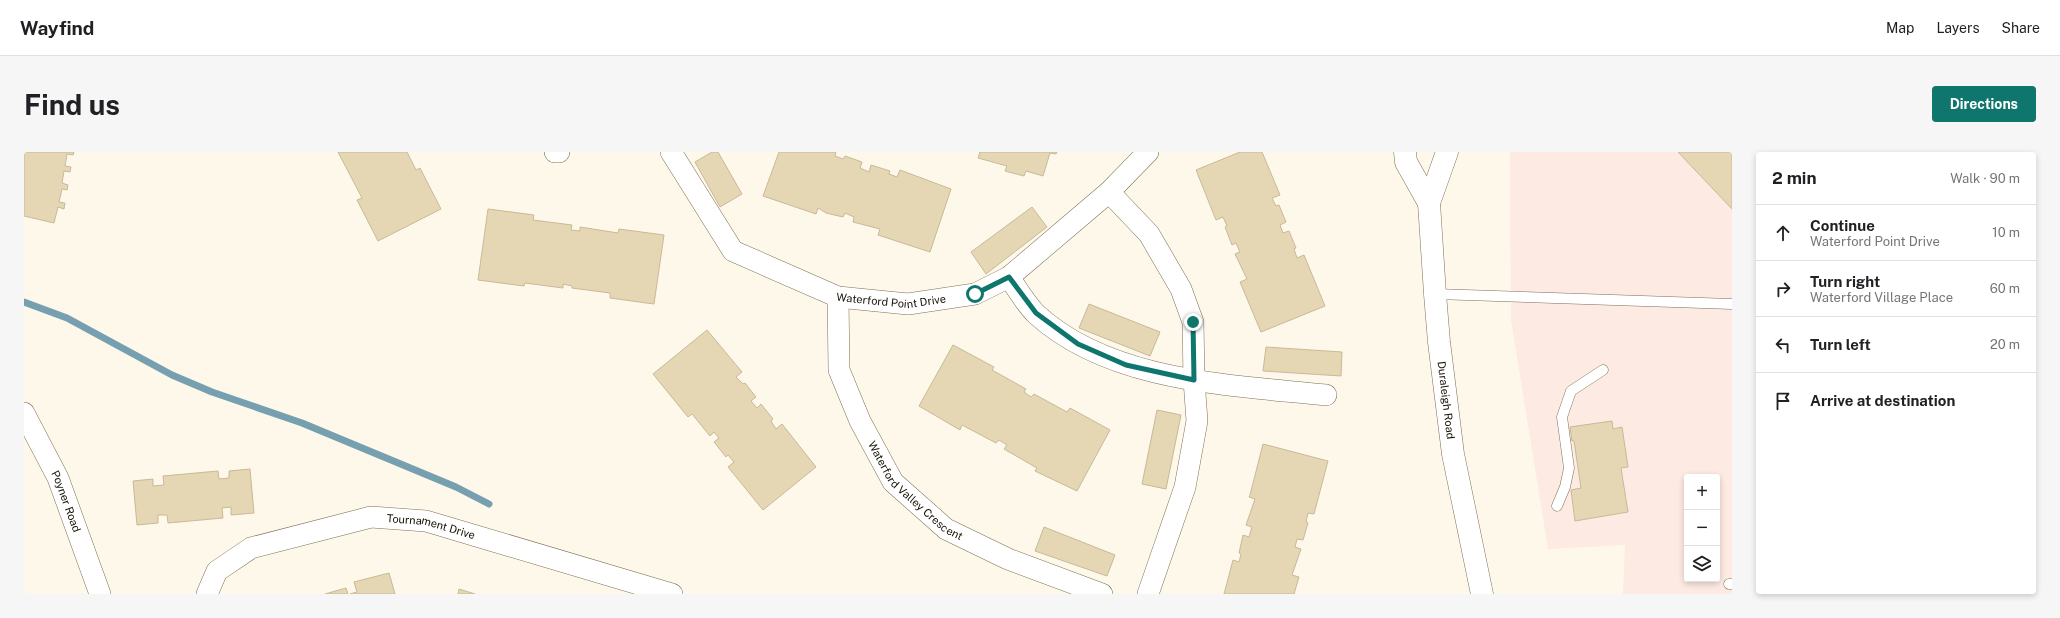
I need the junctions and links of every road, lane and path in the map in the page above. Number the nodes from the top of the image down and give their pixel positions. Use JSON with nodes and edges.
{"nodes":[{"id":1,"x":555,"y":152,"type":"edge"},
{"id":2,"x":559,"y":152,"type":"edge"},
{"id":3,"x":671,"y":152,"type":"edge"},
{"id":4,"x":1148,"y":152,"type":"edge"},
{"id":5,"x":1447,"y":152,"type":"edge"},
{"id":6,"x":1404,"y":155,"type":"edge"},
{"id":7,"x":1109,"y":192,"type":"junction"},
{"id":8,"x":1429,"y":203,"type":"junction"},
{"id":9,"x":1009,"y":277,"type":"junction"},
{"id":10,"x":1435,"y":294,"type":"junction"},
{"id":11,"x":838,"y":297,"type":"junction"},
{"id":12,"x":1732,"y":304,"type":"edge"},
{"id":13,"x":1603,"y":370,"type":"dead end"},
{"id":14,"x":1194,"y":380,"type":"junction"},
{"id":15,"x":1326,"y":395,"type":"dead end"},
{"id":16,"x":24,"y":413,"type":"edge"},
{"id":17,"x":1557,"y":506,"type":"dead end"},
{"id":18,"x":100,"y":594,"type":"edge"},
{"id":19,"x":207,"y":594,"type":"edge"},
{"id":20,"x":672,"y":594,"type":"edge"},
{"id":21,"x":1102,"y":594,"type":"edge"},
{"id":22,"x":1148,"y":594,"type":"edge"},
{"id":23,"x":1482,"y":594,"type":"edge"}],
"edges":[{"from":1,"to":2,"type":"street"},
{"from":3,"to":11,"type":"street","name":"Waterford Point Drive"},
{"from":4,"to":7,"type":"street","name":"Waterford Point Drive"},
{"from":5,"to":8,"type":"main road","name":"Duraleigh Road"},
{"from":6,"to":8,"type":"main road","name":"Duraleigh Road"},
{"from":7,"to":9,"type":"street","name":"Waterford Point Drive"},
{"from":7,"to":14,"type":"street"},
{"from":8,"to":10,"type":"main road","name":"Duraleigh Road"},
{"from":9,"to":11,"type":"street","name":"Waterford Point Drive"},
{"from":9,"to":14,"type":"street"},
{"from":10,"to":12,"type":"lane"},
{"from":10,"to":23,"type":"main road","name":"Duraleigh Road"},
{"from":11,"to":21,"type":"street","name":"Waterford Valley Crescent"},
{"from":13,"to":17,"type":"lane"},
{"from":14,"to":15,"type":"street"},
{"from":14,"to":22,"type":"street"},
{"from":16,"to":18,"type":"street","name":"Poyner Road"},
{"from":19,"to":20,"type":"street","name":"Tournament Drive"}]}
